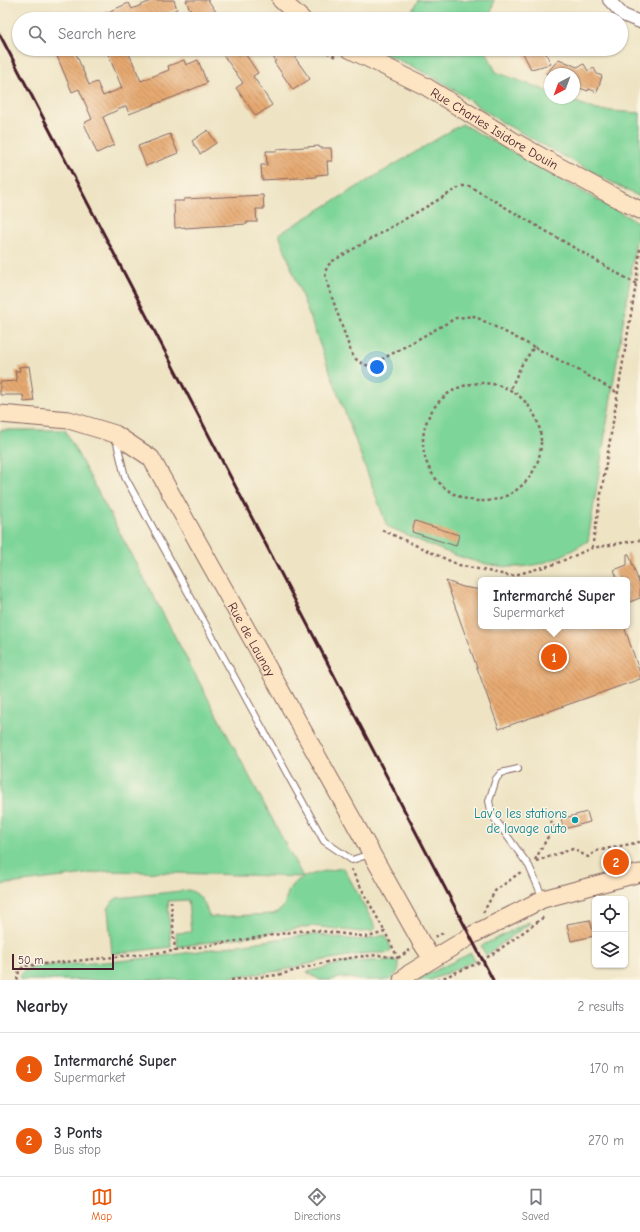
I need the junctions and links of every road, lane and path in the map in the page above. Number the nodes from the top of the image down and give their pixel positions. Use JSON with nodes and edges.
{"nodes":[{"id":1,"x":281,"y":0,"type":"edge"},
{"id":2,"x":609,"y":0,"type":"edge"},
{"id":3,"x":294,"y":12,"type":"edge"},
{"id":4,"x":620,"y":12,"type":"edge"},
{"id":5,"x":628,"y":17,"type":"edge"},
{"id":6,"x":640,"y":22,"type":"edge"},
{"id":7,"x":363,"y":56,"type":"edge"},
{"id":8,"x":640,"y":210,"type":"edge"},
{"id":9,"x":640,"y":249,"type":"edge"},
{"id":10,"x":636,"y":284,"type":"junction"},
{"id":11,"x":534,"y":347,"type":"junction"},
{"id":12,"x":511,"y":388,"type":"junction"},
{"id":13,"x":618,"y":394,"type":"junction"},
{"id":14,"x":0,"y":414,"type":"edge"},
{"id":15,"x":115,"y":434,"type":"junction"},
{"id":16,"x":382,"y":530,"type":"dead end"},
{"id":17,"x":640,"y":540,"type":"edge"},
{"id":18,"x":592,"y":548,"type":"junction"},
{"id":19,"x":518,"y":769,"type":"dead end"},
{"id":20,"x":546,"y":813,"type":"dead end"},
{"id":21,"x":640,"y":842,"type":"edge"},
{"id":22,"x":372,"y":853,"type":"junction"},
{"id":23,"x":348,"y":857,"type":"junction"},
{"id":24,"x":531,"y":864,"type":"junction"},
{"id":25,"x":640,"y":873,"type":"edge"},
{"id":26,"x":170,"y":901,"type":"dead end"},
{"id":27,"x":546,"y":906,"type":"junction"},
{"id":28,"x":480,"y":917,"type":"dead end"},
{"id":29,"x":451,"y":930,"type":"dead end"},
{"id":30,"x":386,"y":932,"type":"junction"},
{"id":31,"x":421,"y":943,"type":"junction"},
{"id":32,"x":175,"y":951,"type":"junction"},
{"id":33,"x":398,"y":958,"type":"junction"},
{"id":34,"x":432,"y":959,"type":"junction"},
{"id":35,"x":16,"y":980,"type":"edge"},
{"id":36,"x":231,"y":980,"type":"edge"},
{"id":37,"x":402,"y":980,"type":"edge"},
{"id":38,"x":438,"y":980,"type":"edge"}],
"edges":[{"from":1,"to":3,"type":"street"},
{"from":2,"to":4,"type":"street"},
{"from":5,"to":6,"type":"street"},
{"from":7,"to":8,"type":"street","name":"Rue Charles Isidore Douin"},
{"from":9,"to":10,"type":"path"},
{"from":10,"to":11,"type":"path"},
{"from":10,"to":13,"type":"path"},
{"from":11,"to":12,"type":"path"},
{"from":11,"to":13,"type":"path"},
{"from":12,"to":12,"type":"path"},
{"from":13,"to":18,"type":"path"},
{"from":14,"to":15,"type":"street","name":"Rue de Launay"},
{"from":15,"to":22,"type":"street","name":"Rue de Launay"},
{"from":15,"to":23,"type":"lane"},
{"from":16,"to":18,"type":"path"},
{"from":17,"to":18,"type":"path"},
{"from":19,"to":24,"type":"lane"},
{"from":20,"to":24,"type":"path"},
{"from":21,"to":24,"type":"path"},
{"from":22,"to":23,"type":"lane"},
{"from":22,"to":31,"type":"street","name":"Rue de Launay"},
{"from":23,"to":30,"type":"path"},
{"from":24,"to":27,"type":"lane"},
{"from":24,"to":28,"type":"path"},
{"from":25,"to":27,"type":"street"},
{"from":26,"to":32,"type":"path"},
{"from":27,"to":34,"type":"street"},
{"from":27,"to":38,"type":"path"},
{"from":29,"to":31,"type":"path"},
{"from":30,"to":32,"type":"path"},
{"from":30,"to":33,"type":"path"},
{"from":31,"to":33,"type":"path"},
{"from":31,"to":34,"type":"street","name":"Rue de Launay"},
{"from":32,"to":35,"type":"path"},
{"from":33,"to":36,"type":"path"},
{"from":34,"to":37,"type":"street"}]}
